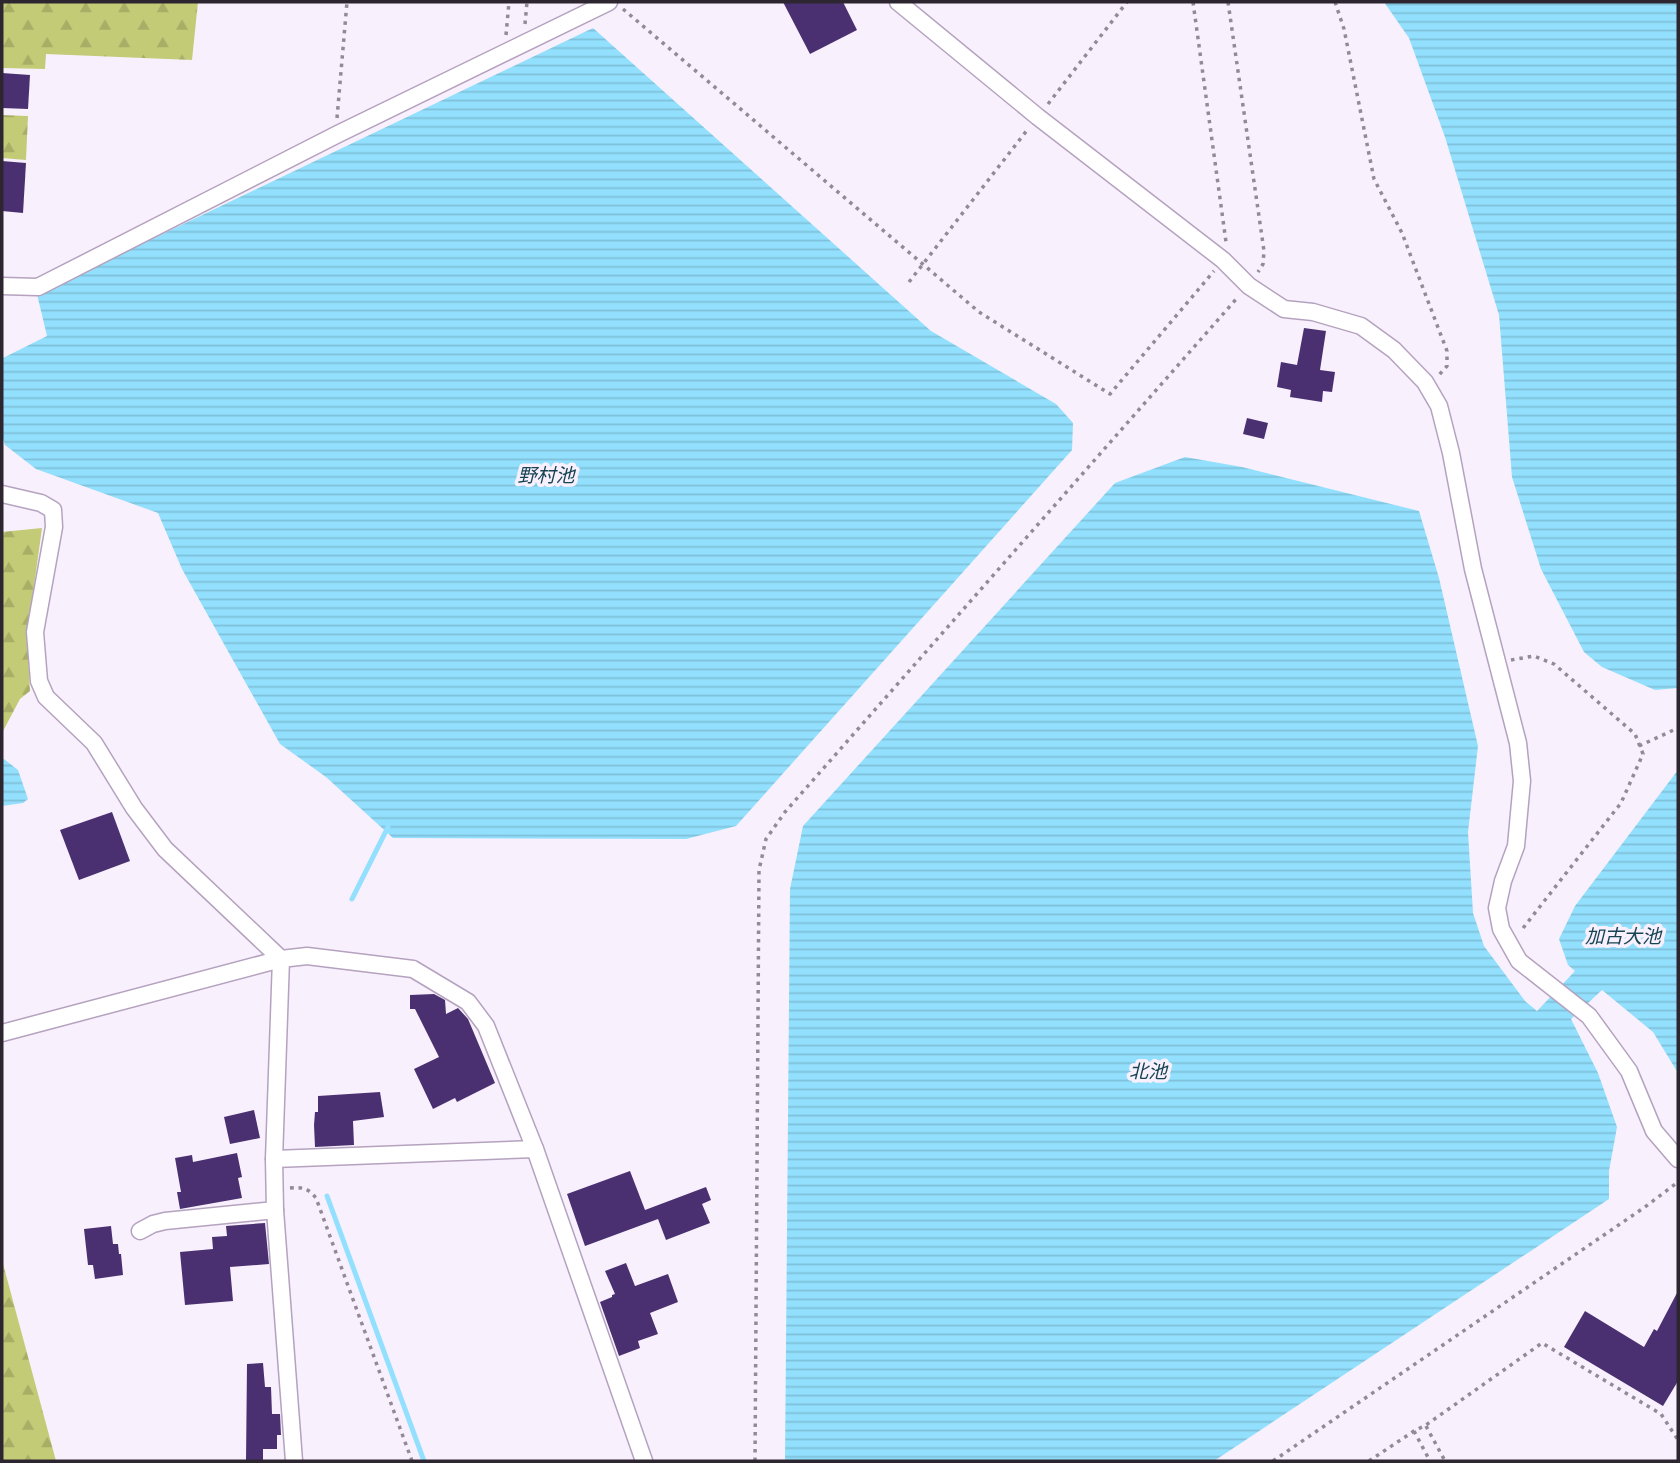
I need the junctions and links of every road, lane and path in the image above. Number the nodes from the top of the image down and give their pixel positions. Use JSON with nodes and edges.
{"nodes":[{"id":1,"x":346,"y":2,"type":"edge"},
{"id":2,"x":509,"y":2,"type":"edge"},
{"id":3,"x":527,"y":2,"type":"edge"},
{"id":4,"x":609,"y":2,"type":"edge"},
{"id":5,"x":616,"y":2,"type":"edge"},
{"id":6,"x":898,"y":2,"type":"edge"},
{"id":7,"x":1127,"y":2,"type":"edge"},
{"id":8,"x":1193,"y":2,"type":"edge"},
{"id":9,"x":1228,"y":2,"type":"edge"},
{"id":10,"x":1335,"y":2,"type":"edge"},
{"id":11,"x":527,"y":41,"type":"junction"},
{"id":12,"x":508,"y":51,"type":"junction"},
{"id":13,"x":1038,"y":117,"type":"junction"},
{"id":14,"x":338,"y":134,"type":"junction"},
{"id":15,"x":1223,"y":260,"type":"junction"},
{"id":16,"x":923,"y":267,"type":"junction"},
{"id":17,"x":909,"y":282,"type":"dead end"},
{"id":18,"x":2,"y":286,"type":"edge"},
{"id":19,"x":1249,"y":286,"type":"junction"},
{"id":20,"x":1425,"y":382,"type":"junction"},
{"id":21,"x":2,"y":495,"type":"edge"},
{"id":22,"x":1498,"y":663,"type":"junction"},
{"id":23,"x":1678,"y":728,"type":"edge"},
{"id":24,"x":1639,"y":746,"type":"junction"},
{"id":25,"x":1509,"y":944,"type":"junction"},
{"id":26,"x":281,"y":959,"type":"junction"},
{"id":27,"x":2,"y":1033,"type":"edge"},
{"id":28,"x":535,"y":1149,"type":"junction"},
{"id":29,"x":274,"y":1159,"type":"junction"},
{"id":30,"x":1678,"y":1159,"type":"edge"},
{"id":31,"x":1678,"y":1182,"type":"edge"},
{"id":32,"x":274,"y":1189,"type":"junction"},
{"id":33,"x":275,"y":1210,"type":"junction"},
{"id":34,"x":141,"y":1231,"type":"dead end"},
{"id":35,"x":1426,"y":1425,"type":"junction"},
{"id":36,"x":1414,"y":1430,"type":"junction"},
{"id":37,"x":1678,"y":1440,"type":"edge"},
{"id":38,"x":294,"y":1461,"type":"edge"},
{"id":39,"x":412,"y":1461,"type":"edge"},
{"id":40,"x":643,"y":1461,"type":"edge"},
{"id":41,"x":755,"y":1461,"type":"edge"},
{"id":42,"x":1273,"y":1461,"type":"edge"},
{"id":43,"x":1369,"y":1461,"type":"edge"},
{"id":44,"x":1430,"y":1461,"type":"edge"},
{"id":45,"x":1445,"y":1461,"type":"edge"}],
"edges":[{"from":1,"to":14,"type":"path"},
{"from":2,"to":12,"type":"path"},
{"from":3,"to":11,"type":"path"},
{"from":4,"to":11,"type":"street"},
{"from":5,"to":16,"type":"path"},
{"from":6,"to":13,"type":"street"},
{"from":7,"to":13,"type":"path"},
{"from":8,"to":15,"type":"path"},
{"from":9,"to":19,"type":"path"},
{"from":10,"to":20,"type":"path"},
{"from":11,"to":12,"type":"street"},
{"from":12,"to":14,"type":"street"},
{"from":13,"to":15,"type":"street"},
{"from":13,"to":16,"type":"path"},
{"from":14,"to":18,"type":"street"},
{"from":15,"to":16,"type":"path"},
{"from":15,"to":19,"type":"street"},
{"from":16,"to":17,"type":"path"},
{"from":19,"to":20,"type":"street"},
{"from":19,"to":41,"type":"path"},
{"from":20,"to":22,"type":"street"},
{"from":21,"to":26,"type":"street"},
{"from":22,"to":24,"type":"path"},
{"from":22,"to":25,"type":"street"},
{"from":23,"to":24,"type":"path"},
{"from":24,"to":25,"type":"path"},
{"from":25,"to":30,"type":"street"},
{"from":26,"to":27,"type":"street"},
{"from":26,"to":28,"type":"street"},
{"from":26,"to":29,"type":"street"},
{"from":28,"to":29,"type":"street"},
{"from":28,"to":40,"type":"street"},
{"from":29,"to":32,"type":"street"},
{"from":31,"to":42,"type":"path"},
{"from":32,"to":33,"type":"street"},
{"from":32,"to":39,"type":"path"},
{"from":33,"to":34,"type":"street"},
{"from":33,"to":38,"type":"street"},
{"from":35,"to":36,"type":"path"},
{"from":35,"to":37,"type":"path"},
{"from":35,"to":45,"type":"path"},
{"from":36,"to":43,"type":"path"},
{"from":36,"to":44,"type":"path"}]}
